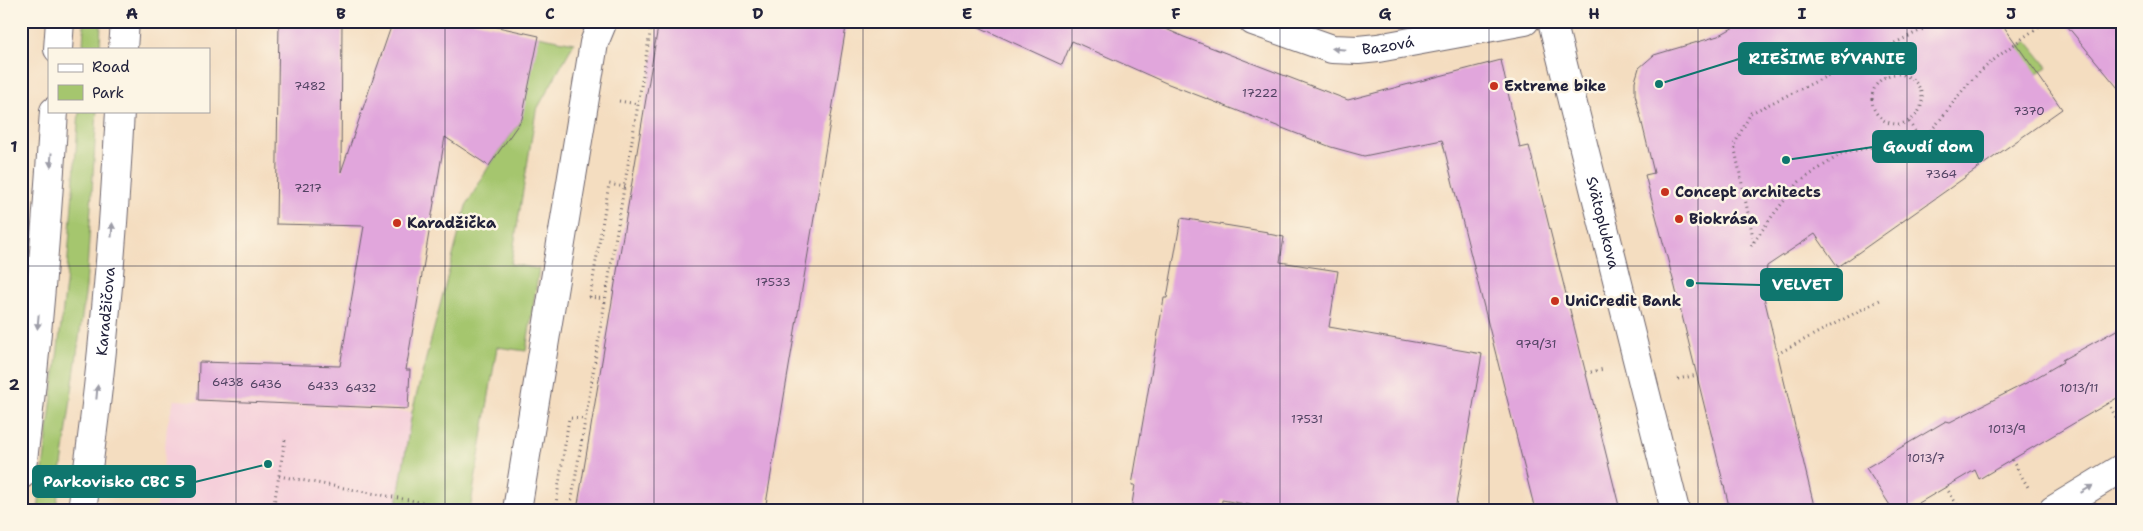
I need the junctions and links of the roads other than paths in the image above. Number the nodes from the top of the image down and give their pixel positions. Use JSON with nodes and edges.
{"nodes":[{"id":1,"x":60,"y":21,"type":"edge"},
{"id":2,"x":125,"y":21,"type":"edge"},
{"id":3,"x":603,"y":21,"type":"edge"},
{"id":4,"x":1253,"y":21,"type":"edge"},
{"id":5,"x":1525,"y":21,"type":"edge"},
{"id":6,"x":1552,"y":21,"type":"edge"},
{"id":7,"x":58,"y":48,"type":"edge"},
{"id":8,"x":123,"y":48,"type":"edge"},
{"id":9,"x":54,"y":112,"type":"edge"},
{"id":10,"x":120,"y":112,"type":"edge"},
{"id":11,"x":2122,"y":468,"type":"edge"},
{"id":12,"x":21,"y":475,"type":"edge"},
{"id":13,"x":82,"y":510,"type":"edge"},
{"id":14,"x":517,"y":510,"type":"edge"},
{"id":15,"x":1675,"y":510,"type":"edge"},
{"id":16,"x":2053,"y":510,"type":"edge"}],
"edges":[{"from":1,"to":7,"type":"street"},
{"from":2,"to":8,"type":"street"},
{"from":3,"to":14,"type":"street"},
{"from":5,"to":4,"type":"street","name":"Bazová","one_way":true},
{"from":6,"to":15,"type":"street","name":"Svätoplukova"},
{"from":9,"to":12,"type":"street","one_way":true},
{"from":13,"to":10,"type":"street","name":"Karadžičova","one_way":true},
{"from":16,"to":11,"type":"street","one_way":true}]}
